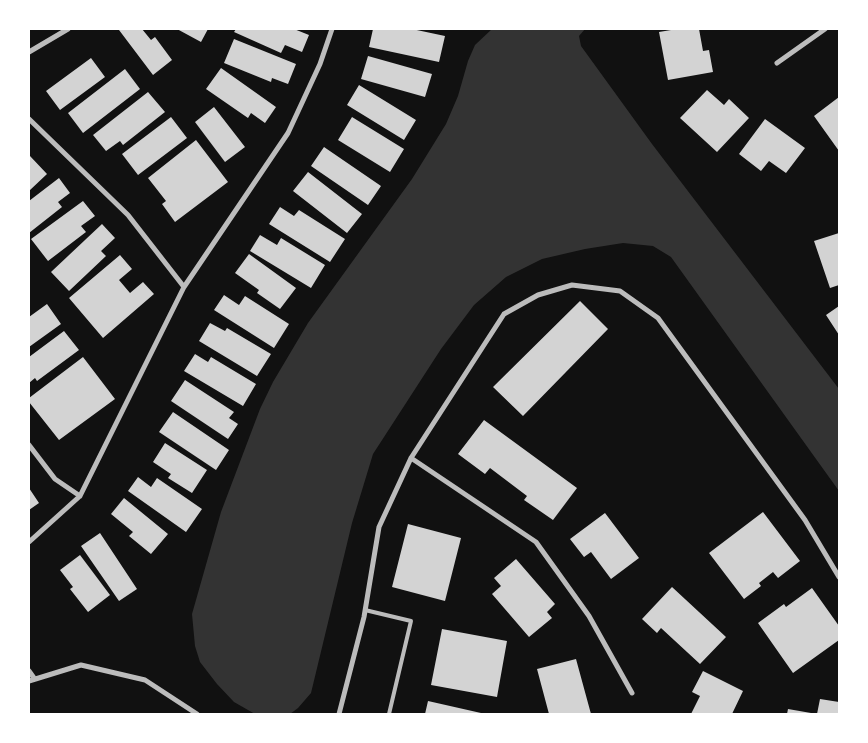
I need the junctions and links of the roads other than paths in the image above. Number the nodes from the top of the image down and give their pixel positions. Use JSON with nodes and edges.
{"nodes":[{"id":1,"x":68,"y":29,"type":"edge"},
{"id":2,"x":332,"y":29,"type":"edge"},
{"id":3,"x":825,"y":29,"type":"edge"},
{"id":4,"x":29,"y":52,"type":"edge"},
{"id":5,"x":777,"y":63,"type":"dead end"},
{"id":6,"x":29,"y":119,"type":"edge"},
{"id":7,"x":184,"y":287,"type":"junction"},
{"id":8,"x":29,"y":445,"type":"edge"},
{"id":9,"x":411,"y":458,"type":"junction"},
{"id":10,"x":80,"y":496,"type":"junction"},
{"id":11,"x":29,"y":542,"type":"edge"},
{"id":12,"x":839,"y":577,"type":"edge"},
{"id":13,"x":365,"y":610,"type":"junction"},
{"id":14,"x":29,"y":671,"type":"edge"},
{"id":15,"x":32,"y":680,"type":"edge"},
{"id":16,"x":632,"y":693,"type":"dead end"},
{"id":17,"x":197,"y":714,"type":"edge"},
{"id":18,"x":339,"y":714,"type":"edge"},
{"id":19,"x":389,"y":714,"type":"edge"}],
"edges":[{"from":1,"to":4,"type":"street"},
{"from":2,"to":7,"type":"street"},
{"from":3,"to":5,"type":"street"},
{"from":6,"to":7,"type":"street"},
{"from":7,"to":10,"type":"street"},
{"from":8,"to":10,"type":"street"},
{"from":9,"to":12,"type":"street"},
{"from":9,"to":13,"type":"street"},
{"from":9,"to":16,"type":"street"},
{"from":10,"to":11,"type":"street"},
{"from":13,"to":18,"type":"street"},
{"from":13,"to":19,"type":"lane"},
{"from":14,"to":15,"type":"street"},
{"from":15,"to":17,"type":"street"}]}
